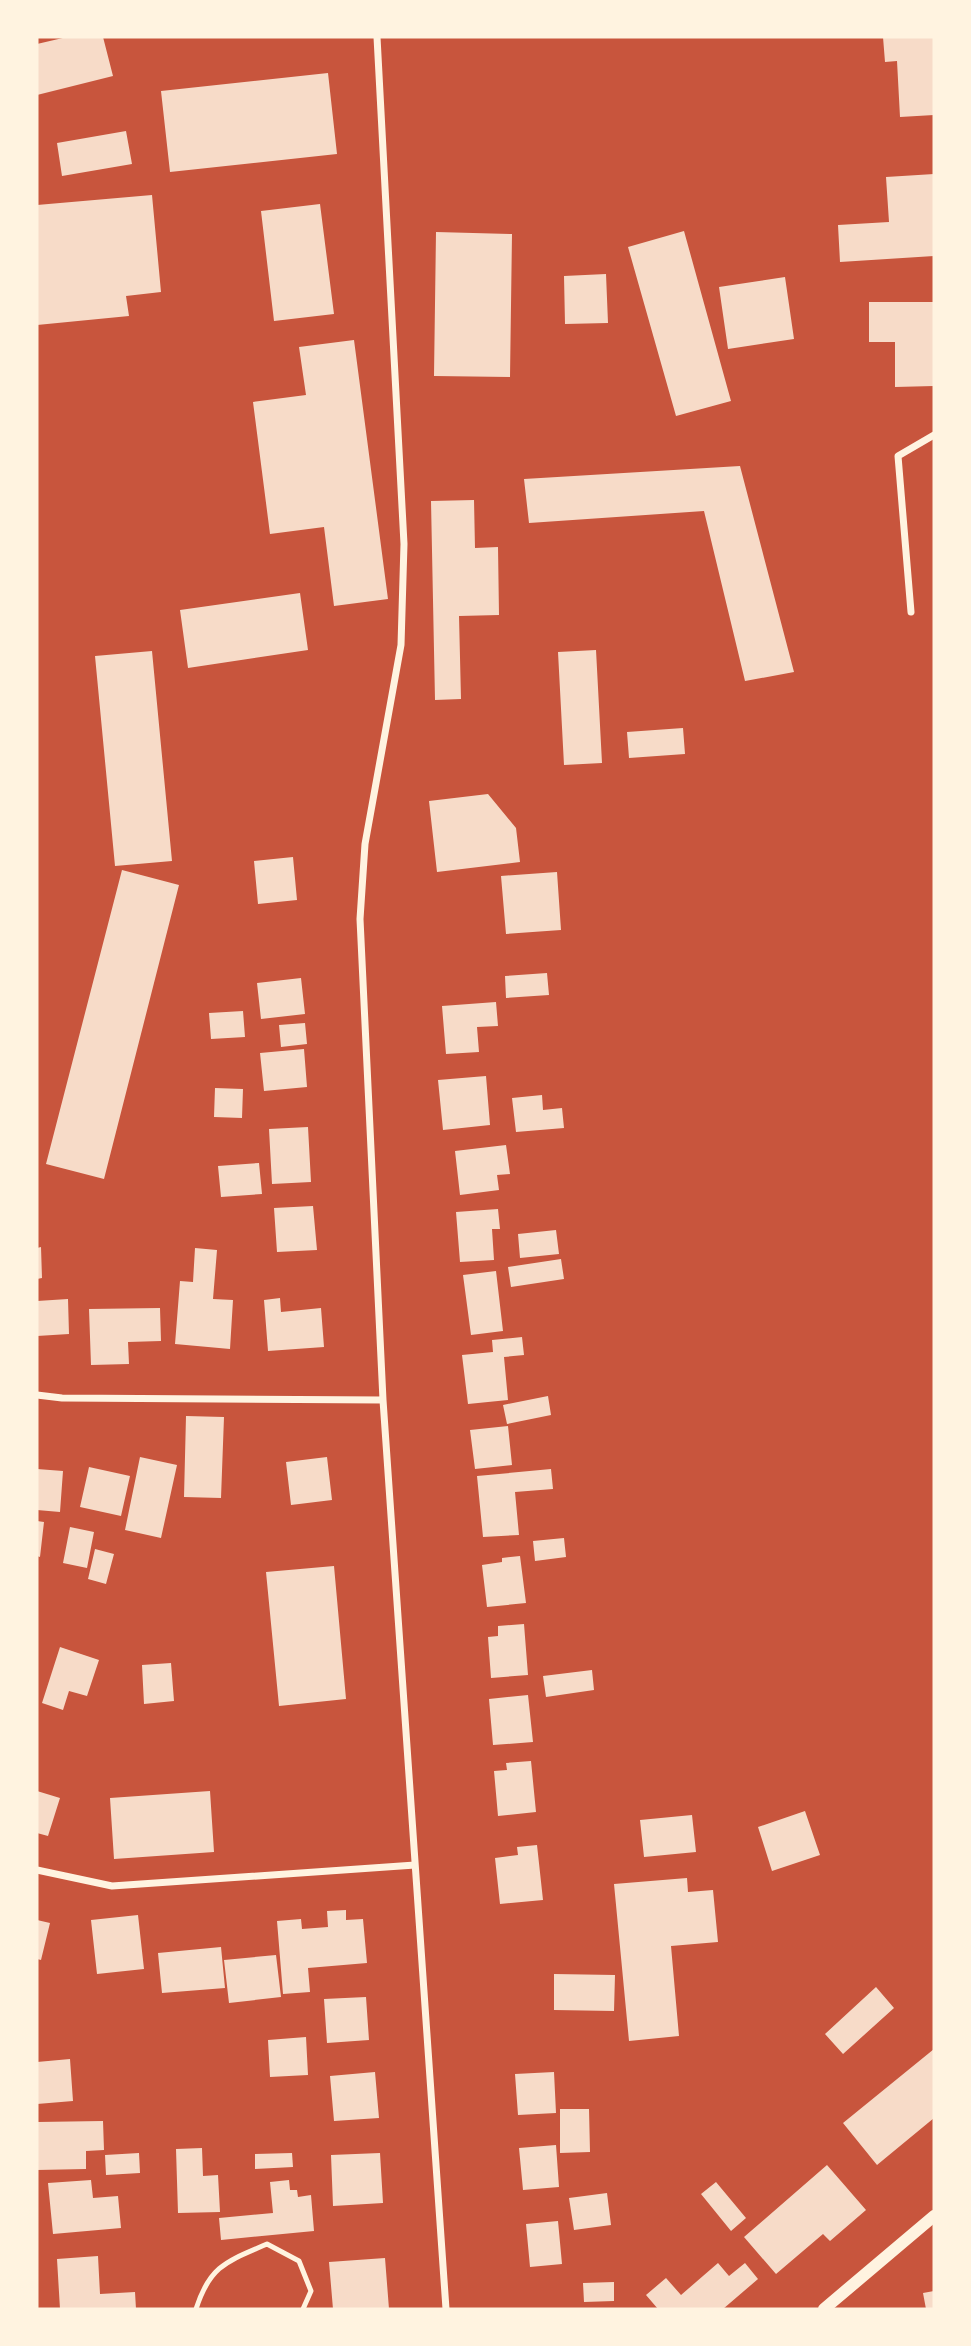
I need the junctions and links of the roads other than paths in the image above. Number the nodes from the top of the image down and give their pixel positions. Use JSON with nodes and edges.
{"nodes":[{"id":1,"x":377,"y":37,"type":"edge"},
{"id":2,"x":934,"y":435,"type":"edge"},
{"id":3,"x":911,"y":612,"type":"dead end"},
{"id":4,"x":37,"y":1395,"type":"edge"},
{"id":5,"x":383,"y":1400,"type":"junction"},
{"id":6,"x":415,"y":1865,"type":"junction"},
{"id":7,"x":37,"y":1870,"type":"edge"},
{"id":8,"x":934,"y":2216,"type":"edge"},
{"id":9,"x":829,"y":2307,"type":"edge"},
{"id":10,"x":196,"y":2309,"type":"edge"},
{"id":11,"x":303,"y":2309,"type":"edge"},
{"id":12,"x":446,"y":2309,"type":"edge"}],
"edges":[{"from":1,"to":5,"type":"street"},
{"from":2,"to":3,"type":"street"},
{"from":4,"to":5,"type":"street"},
{"from":5,"to":6,"type":"street"},
{"from":6,"to":7,"type":"street"},
{"from":6,"to":12,"type":"street"},
{"from":8,"to":9,"type":"street"},
{"from":10,"to":11,"type":"lane"}]}
